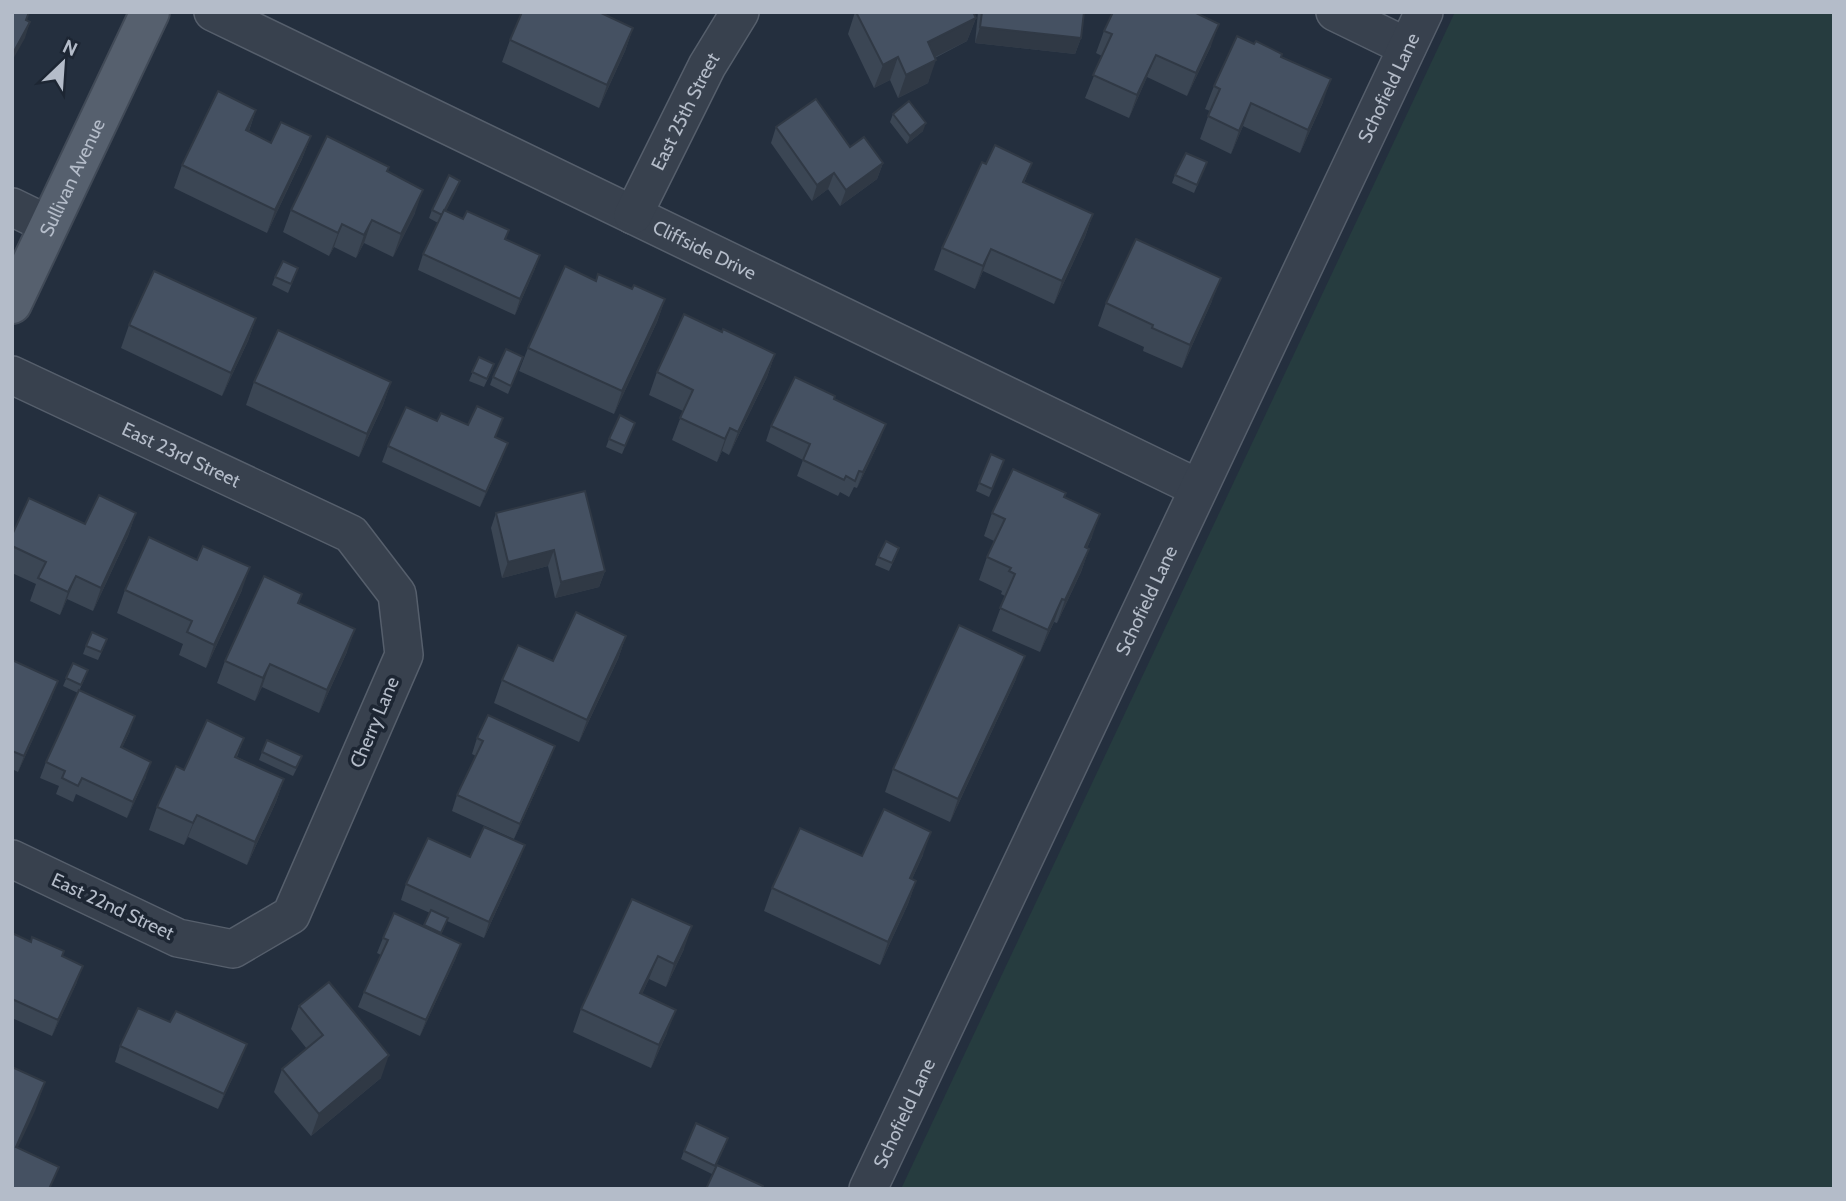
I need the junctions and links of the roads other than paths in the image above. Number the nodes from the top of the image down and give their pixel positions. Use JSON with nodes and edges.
{"nodes":[{"id":1,"x":150,"y":12,"type":"edge"},
{"id":2,"x":213,"y":12,"type":"edge"},
{"id":3,"x":740,"y":12,"type":"edge"},
{"id":4,"x":1335,"y":12,"type":"edge"},
{"id":5,"x":1424,"y":12,"type":"edge"},
{"id":6,"x":1407,"y":47,"type":"junction"},
{"id":7,"x":12,"y":207,"type":"edge"},
{"id":8,"x":633,"y":215,"type":"junction"},
{"id":9,"x":50,"y":225,"type":"junction"},
{"id":10,"x":12,"y":304,"type":"edge"},
{"id":11,"x":12,"y":375,"type":"edge"},
{"id":12,"x":1198,"y":488,"type":"junction"},
{"id":13,"x":351,"y":534,"type":"joint"},
{"id":14,"x":12,"y":859,"type":"edge"},
{"id":15,"x":290,"y":915,"type":"joint"},
{"id":16,"x":868,"y":1189,"type":"edge"}],
"edges":[{"from":1,"to":9,"type":"main road","name":"Sullivan Avenue"},
{"from":2,"to":8,"type":"street","name":"Cliffside Drive"},
{"from":3,"to":8,"type":"street","name":"East 25th Street"},
{"from":4,"to":6,"type":"street"},
{"from":5,"to":6,"type":"street","name":"Schofield Lane"},
{"from":6,"to":12,"type":"street","name":"Schofield Lane"},
{"from":7,"to":9,"type":"street"},
{"from":8,"to":12,"type":"street","name":"Cliffside Drive"},
{"from":9,"to":10,"type":"main road","name":"Sullivan Avenue"},
{"from":11,"to":13,"type":"street","name":"East 23rd Street"},
{"from":12,"to":16,"type":"street","name":"Schofield Lane"},
{"from":13,"to":15,"type":"street","name":"Cherry Lane"},
{"from":14,"to":15,"type":"street","name":"East 22nd Street"}]}
